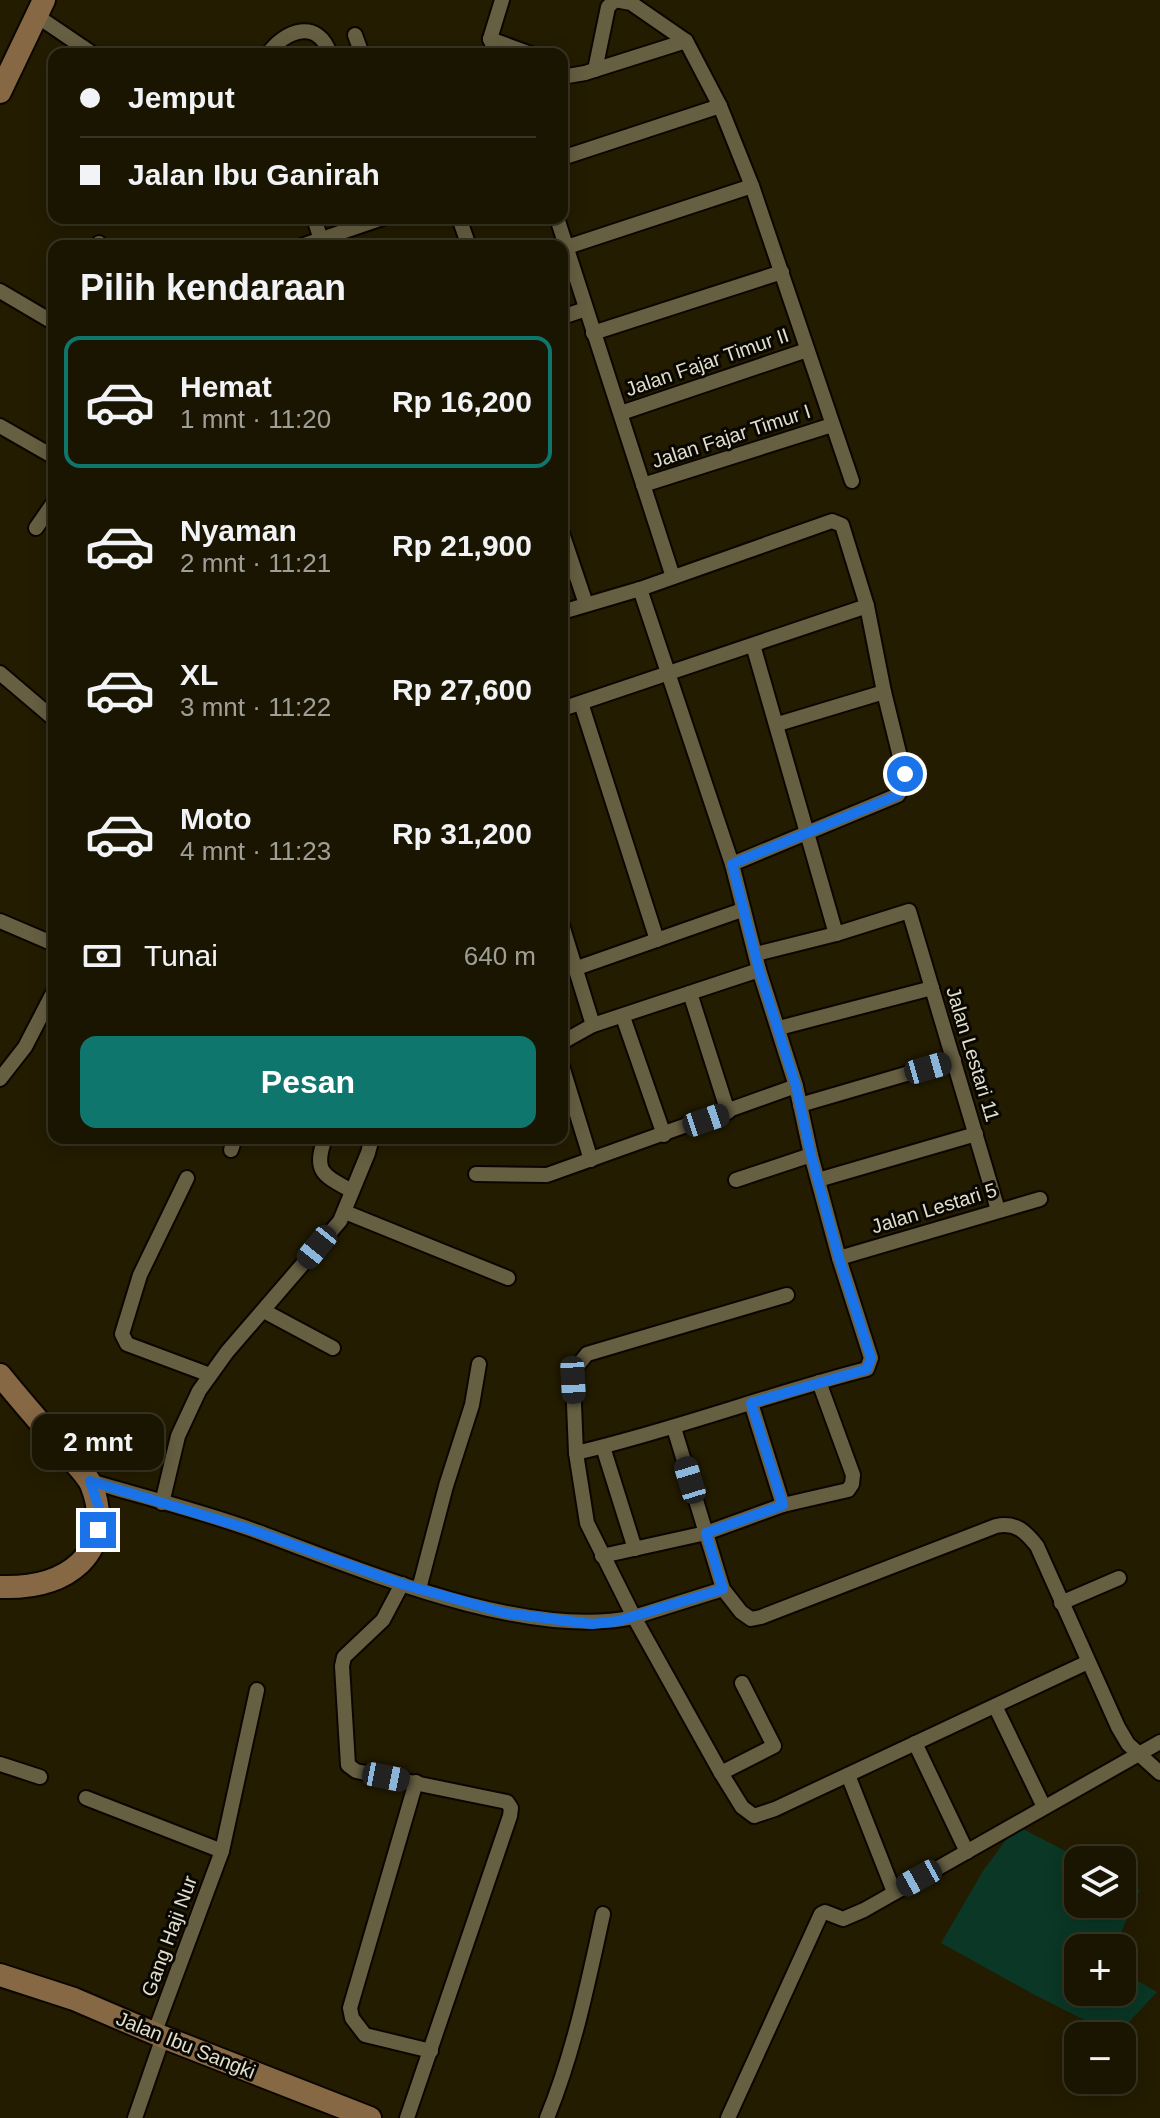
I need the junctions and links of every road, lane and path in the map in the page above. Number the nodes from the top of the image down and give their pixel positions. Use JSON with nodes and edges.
{"nodes":[{"id":1,"x":502,"y":0,"type":"edge"},
{"id":2,"x":615,"y":0,"type":"edge"},
{"id":3,"x":40,"y":8,"type":"edge"},
{"id":4,"x":355,"y":35,"type":"dead end"},
{"id":5,"x":490,"y":39,"type":"junction"},
{"id":6,"x":686,"y":41,"type":"junction"},
{"id":7,"x":86,"y":48,"type":"edge"},
{"id":8,"x":272,"y":48,"type":"edge"},
{"id":9,"x":326,"y":48,"type":"edge"},
{"id":10,"x":360,"y":48,"type":"edge"},
{"id":11,"x":494,"y":48,"type":"edge"},
{"id":12,"x":515,"y":48,"type":"edge"},
{"id":13,"x":568,"y":66,"type":"edge"},
{"id":14,"x":590,"y":72,"type":"junction"},
{"id":15,"x":568,"y":76,"type":"edge"},
{"id":16,"x":3,"y":79,"type":"edge"},
{"id":17,"x":720,"y":106,"type":"junction"},
{"id":18,"x":568,"y":156,"type":"edge"},
{"id":19,"x":752,"y":186,"type":"junction"},
{"id":20,"x":368,"y":224,"type":"edge"},
{"id":21,"x":329,"y":240,"type":"edge"},
{"id":22,"x":568,"y":247,"type":"edge"},
{"id":23,"x":568,"y":250,"type":"edge"},
{"id":24,"x":782,"y":272,"type":"junction"},
{"id":25,"x":0,"y":291,"type":"edge"},
{"id":26,"x":586,"y":309,"type":"junction"},
{"id":27,"x":568,"y":315,"type":"edge"},
{"id":28,"x":48,"y":319,"type":"edge"},
{"id":29,"x":593,"y":333,"type":"junction"},
{"id":30,"x":807,"y":350,"type":"junction"},
{"id":31,"x":621,"y":413,"type":"junction"},
{"id":32,"x":832,"y":425,"type":"junction"},
{"id":33,"x":0,"y":426,"type":"edge"},
{"id":34,"x":48,"y":454,"type":"edge"},
{"id":35,"x":852,"y":481,"type":"dead end"},
{"id":36,"x":643,"y":485,"type":"junction"},
{"id":37,"x":48,"y":511,"type":"edge"},
{"id":38,"x":36,"y":528,"type":"dead end"},
{"id":39,"x":568,"y":551,"type":"edge"},
{"id":40,"x":673,"y":577,"type":"junction"},
{"id":41,"x":640,"y":589,"type":"junction"},
{"id":42,"x":586,"y":604,"type":"junction"},
{"id":43,"x":867,"y":606,"type":"junction"},
{"id":44,"x":568,"y":610,"type":"edge"},
{"id":45,"x":753,"y":645,"type":"junction"},
{"id":46,"x":0,"y":673,"type":"edge"},
{"id":47,"x":667,"y":673,"type":"junction"},
{"id":48,"x":884,"y":692,"type":"junction"},
{"id":49,"x":581,"y":703,"type":"junction"},
{"id":50,"x":568,"y":707,"type":"edge"},
{"id":51,"x":48,"y":714,"type":"edge"},
{"id":52,"x":778,"y":724,"type":"junction"},
{"id":53,"x":808,"y":831,"type":"junction"},
{"id":54,"x":732,"y":864,"type":"junction"},
{"id":55,"x":742,"y":910,"type":"junction"},
{"id":56,"x":0,"y":921,"type":"edge"},
{"id":57,"x":836,"y":934,"type":"junction"},
{"id":58,"x":657,"y":940,"type":"junction"},
{"id":59,"x":48,"y":941,"type":"edge"},
{"id":60,"x":568,"y":942,"type":"edge"},
{"id":61,"x":756,"y":954,"type":"junction"},
{"id":62,"x":577,"y":968,"type":"junction"},
{"id":63,"x":759,"y":970,"type":"junction"},
{"id":64,"x":932,"y":988,"type":"junction"},
{"id":65,"x":690,"y":993,"type":"junction"},
{"id":66,"x":48,"y":1003,"type":"edge"},
{"id":67,"x":623,"y":1017,"type":"junction"},
{"id":68,"x":593,"y":1025,"type":"junction"},
{"id":69,"x":779,"y":1028,"type":"junction"},
{"id":70,"x":568,"y":1039,"type":"edge"},
{"id":71,"x":954,"y":1060,"type":"junction"},
{"id":72,"x":5,"y":1062,"type":"edge"},
{"id":73,"x":0,"y":1079,"type":"edge"},
{"id":74,"x":568,"y":1085,"type":"edge"},
{"id":75,"x":796,"y":1086,"type":"junction"},
{"id":76,"x":800,"y":1105,"type":"junction"},
{"id":77,"x":728,"y":1112,"type":"junction"},
{"id":78,"x":976,"y":1134,"type":"junction"},
{"id":79,"x":664,"y":1135,"type":"junction"},
{"id":80,"x":323,"y":1144,"type":"edge"},
{"id":81,"x":370,"y":1144,"type":"edge"},
{"id":82,"x":811,"y":1155,"type":"junction"},
{"id":83,"x":591,"y":1160,"type":"junction"},
{"id":84,"x":476,"y":1174,"type":"dead end"},
{"id":85,"x":187,"y":1178,"type":"dead end"},
{"id":86,"x":736,"y":1180,"type":"dead end"},
{"id":87,"x":818,"y":1180,"type":"junction"},
{"id":88,"x":352,"y":1191,"type":"junction"},
{"id":89,"x":1040,"y":1199,"type":"dead end"},
{"id":90,"x":998,"y":1210,"type":"junction"},
{"id":91,"x":345,"y":1212,"type":"junction"},
{"id":92,"x":839,"y":1258,"type":"junction"},
{"id":93,"x":508,"y":1278,"type":"dead end"},
{"id":94,"x":787,"y":1295,"type":"dead end"},
{"id":95,"x":264,"y":1311,"type":"junction"},
{"id":96,"x":333,"y":1348,"type":"dead end"},
{"id":97,"x":479,"y":1364,"type":"dead end"},
{"id":98,"x":0,"y":1375,"type":"edge"},
{"id":99,"x":210,"y":1375,"type":"junction"},
{"id":100,"x":819,"y":1382,"type":"junction"},
{"id":101,"x":751,"y":1403,"type":"junction"},
{"id":102,"x":674,"y":1428,"type":"junction"},
{"id":103,"x":603,"y":1447,"type":"junction"},
{"id":104,"x":578,"y":1452,"type":"junction"},
{"id":105,"x":90,"y":1481,"type":"junction"},
{"id":106,"x":162,"y":1503,"type":"junction"},
{"id":107,"x":783,"y":1505,"type":"junction"},
{"id":108,"x":706,"y":1533,"type":"junction"},
{"id":109,"x":635,"y":1549,"type":"junction"},
{"id":110,"x":602,"y":1556,"type":"junction"},
{"id":111,"x":1119,"y":1578,"type":"dead end"},
{"id":112,"x":402,"y":1584,"type":"junction"},
{"id":113,"x":0,"y":1587,"type":"edge"},
{"id":114,"x":419,"y":1589,"type":"junction"},
{"id":115,"x":723,"y":1589,"type":"junction"},
{"id":116,"x":1061,"y":1603,"type":"junction"},
{"id":117,"x":634,"y":1617,"type":"junction"},
{"id":118,"x":1088,"y":1662,"type":"junction"},
{"id":119,"x":742,"y":1683,"type":"dead end"},
{"id":120,"x":257,"y":1690,"type":"dead end"},
{"id":121,"x":995,"y":1706,"type":"junction"},
{"id":122,"x":1160,"y":1742,"type":"edge"},
{"id":123,"x":915,"y":1743,"type":"junction"},
{"id":124,"x":1139,"y":1754,"type":"junction"},
{"id":125,"x":0,"y":1764,"type":"edge"},
{"id":126,"x":721,"y":1773,"type":"junction"},
{"id":127,"x":1160,"y":1773,"type":"edge"},
{"id":128,"x":848,"y":1775,"type":"junction"},
{"id":129,"x":40,"y":1777,"type":"dead end"},
{"id":130,"x":416,"y":1782,"type":"junction"},
{"id":131,"x":86,"y":1798,"type":"dead end"},
{"id":132,"x":1044,"y":1807,"type":"junction"},
{"id":133,"x":222,"y":1851,"type":"junction"},
{"id":134,"x":967,"y":1852,"type":"junction"},
{"id":135,"x":894,"y":1892,"type":"junction"},
{"id":136,"x":603,"y":1914,"type":"dead end"},
{"id":137,"x":0,"y":1975,"type":"edge"},
{"id":138,"x":158,"y":2036,"type":"junction"},
{"id":139,"x":431,"y":2051,"type":"junction"},
{"id":140,"x":339,"y":2112,"type":"edge"},
{"id":141,"x":135,"y":2118,"type":"edge"},
{"id":142,"x":370,"y":2118,"type":"edge"},
{"id":143,"x":407,"y":2118,"type":"edge"},
{"id":144,"x":547,"y":2118,"type":"edge"},
{"id":145,"x":728,"y":2118,"type":"edge"}],
"edges":[{"from":1,"to":5,"type":"street"},
{"from":2,"to":6,"type":"street"},
{"from":2,"to":14,"type":"street"},
{"from":3,"to":7,"type":"street"},
{"from":3,"to":16,"type":"main road"},
{"from":4,"to":10,"type":"street"},
{"from":5,"to":11,"type":"street"},
{"from":5,"to":12,"type":"street"},
{"from":6,"to":14,"type":"street"},
{"from":6,"to":17,"type":"street"},
{"from":8,"to":9,"type":"street"},
{"from":13,"to":14,"type":"street"},
{"from":14,"to":15,"type":"street"},
{"from":17,"to":18,"type":"street"},
{"from":17,"to":19,"type":"street"},
{"from":19,"to":22,"type":"street"},
{"from":19,"to":24,"type":"street"},
{"from":20,"to":21,"type":"street"},
{"from":23,"to":26,"type":"street"},
{"from":24,"to":29,"type":"street"},
{"from":24,"to":30,"type":"street"},
{"from":25,"to":28,"type":"street"},
{"from":26,"to":27,"type":"street"},
{"from":26,"to":29,"type":"street"},
{"from":29,"to":31,"type":"street"},
{"from":30,"to":31,"type":"street","name":"Jalan Fajar Timur II"},
{"from":30,"to":32,"type":"street"},
{"from":31,"to":36,"type":"street"},
{"from":32,"to":35,"type":"street"},
{"from":32,"to":36,"type":"street","name":"Jalan Fajar Timur I"},
{"from":33,"to":34,"type":"street"},
{"from":36,"to":40,"type":"street"},
{"from":37,"to":38,"type":"street"},
{"from":39,"to":42,"type":"street"},
{"from":40,"to":41,"type":"street"},
{"from":40,"to":43,"type":"street"},
{"from":41,"to":42,"type":"street"},
{"from":41,"to":47,"type":"street"},
{"from":42,"to":44,"type":"street"},
{"from":43,"to":45,"type":"street"},
{"from":43,"to":48,"type":"street"},
{"from":45,"to":47,"type":"street"},
{"from":45,"to":52,"type":"street"},
{"from":46,"to":51,"type":"street"},
{"from":47,"to":49,"type":"street"},
{"from":47,"to":54,"type":"street"},
{"from":48,"to":52,"type":"street"},
{"from":48,"to":53,"type":"street"},
{"from":49,"to":50,"type":"street"},
{"from":49,"to":58,"type":"street"},
{"from":52,"to":53,"type":"street"},
{"from":53,"to":54,"type":"street"},
{"from":53,"to":57,"type":"street"},
{"from":54,"to":55,"type":"street"},
{"from":55,"to":58,"type":"street"},
{"from":55,"to":61,"type":"street"},
{"from":56,"to":59,"type":"street"},
{"from":57,"to":61,"type":"street"},
{"from":57,"to":64,"type":"street","name":"Jalan Lestari 11"},
{"from":58,"to":62,"type":"street"},
{"from":60,"to":62,"type":"street"},
{"from":61,"to":63,"type":"street"},
{"from":62,"to":68,"type":"street"},
{"from":63,"to":65,"type":"street"},
{"from":63,"to":69,"type":"street"},
{"from":64,"to":69,"type":"street"},
{"from":64,"to":71,"type":"street","name":"Jalan Lestari 11"},
{"from":65,"to":67,"type":"street"},
{"from":65,"to":77,"type":"street"},
{"from":66,"to":72,"type":"street"},
{"from":67,"to":68,"type":"street"},
{"from":67,"to":79,"type":"street"},
{"from":68,"to":70,"type":"street"},
{"from":69,"to":75,"type":"street"},
{"from":71,"to":76,"type":"street"},
{"from":71,"to":78,"type":"street","name":"Jalan Lestari 11"},
{"from":72,"to":73,"type":"street"},
{"from":74,"to":83,"type":"street"},
{"from":75,"to":76,"type":"street"},
{"from":75,"to":77,"type":"street"},
{"from":76,"to":82,"type":"street"},
{"from":77,"to":79,"type":"street"},
{"from":78,"to":87,"type":"street"},
{"from":78,"to":90,"type":"street","name":"Jalan Lestari 11"},
{"from":79,"to":83,"type":"street"},
{"from":80,"to":88,"type":"street"},
{"from":81,"to":88,"type":"street"},
{"from":82,"to":86,"type":"street"},
{"from":82,"to":87,"type":"street"},
{"from":83,"to":84,"type":"street"},
{"from":85,"to":99,"type":"street"},
{"from":87,"to":92,"type":"street"},
{"from":88,"to":91,"type":"street"},
{"from":89,"to":90,"type":"street","name":"Jalan Lestari 5"},
{"from":90,"to":92,"type":"street","name":"Jalan Lestari 5"},
{"from":91,"to":93,"type":"street"},
{"from":91,"to":95,"type":"street"},
{"from":92,"to":100,"type":"street"},
{"from":94,"to":104,"type":"street"},
{"from":95,"to":96,"type":"street"},
{"from":95,"to":99,"type":"street"},
{"from":97,"to":114,"type":"street"},
{"from":98,"to":105,"type":"main road"},
{"from":99,"to":106,"type":"street"},
{"from":100,"to":101,"type":"street"},
{"from":100,"to":107,"type":"street"},
{"from":101,"to":102,"type":"street"},
{"from":101,"to":107,"type":"street"},
{"from":102,"to":103,"type":"street"},
{"from":102,"to":108,"type":"street"},
{"from":103,"to":104,"type":"street"},
{"from":103,"to":109,"type":"street"},
{"from":104,"to":110,"type":"street"},
{"from":105,"to":106,"type":"street"},
{"from":105,"to":113,"type":"main road"},
{"from":106,"to":112,"type":"street"},
{"from":107,"to":108,"type":"street"},
{"from":108,"to":109,"type":"street"},
{"from":108,"to":115,"type":"street"},
{"from":109,"to":110,"type":"street"},
{"from":110,"to":117,"type":"street"},
{"from":111,"to":116,"type":"street"},
{"from":112,"to":114,"type":"street"},
{"from":112,"to":130,"type":"street"},
{"from":114,"to":117,"type":"street"},
{"from":115,"to":116,"type":"street"},
{"from":115,"to":117,"type":"street"},
{"from":116,"to":118,"type":"street"},
{"from":117,"to":126,"type":"street"},
{"from":118,"to":121,"type":"street"},
{"from":118,"to":124,"type":"street"},
{"from":119,"to":126,"type":"street"},
{"from":120,"to":133,"type":"street","name":"Gang Haji Nur"},
{"from":121,"to":123,"type":"street"},
{"from":121,"to":132,"type":"street"},
{"from":122,"to":124,"type":"street"},
{"from":123,"to":128,"type":"street"},
{"from":123,"to":134,"type":"street"},
{"from":124,"to":127,"type":"street"},
{"from":124,"to":132,"type":"street"},
{"from":125,"to":129,"type":"street"},
{"from":126,"to":128,"type":"street"},
{"from":128,"to":135,"type":"street"},
{"from":130,"to":139,"type":"street"},
{"from":130,"to":139,"type":"street"},
{"from":131,"to":133,"type":"street"},
{"from":132,"to":134,"type":"street"},
{"from":133,"to":138,"type":"street","name":"Gang Haji Nur"},
{"from":134,"to":135,"type":"street"},
{"from":135,"to":145,"type":"street"},
{"from":136,"to":144,"type":"street"},
{"from":137,"to":138,"type":"main road","name":"Jalan Ibu Sangki"},
{"from":138,"to":140,"type":"main road","name":"Jalan Ibu Sangki"},
{"from":138,"to":141,"type":"street","name":"Gang Haji Nur"},
{"from":139,"to":143,"type":"street"},
{"from":140,"to":142,"type":"main road","name":"Jalan Ibu Sangki"}]}
